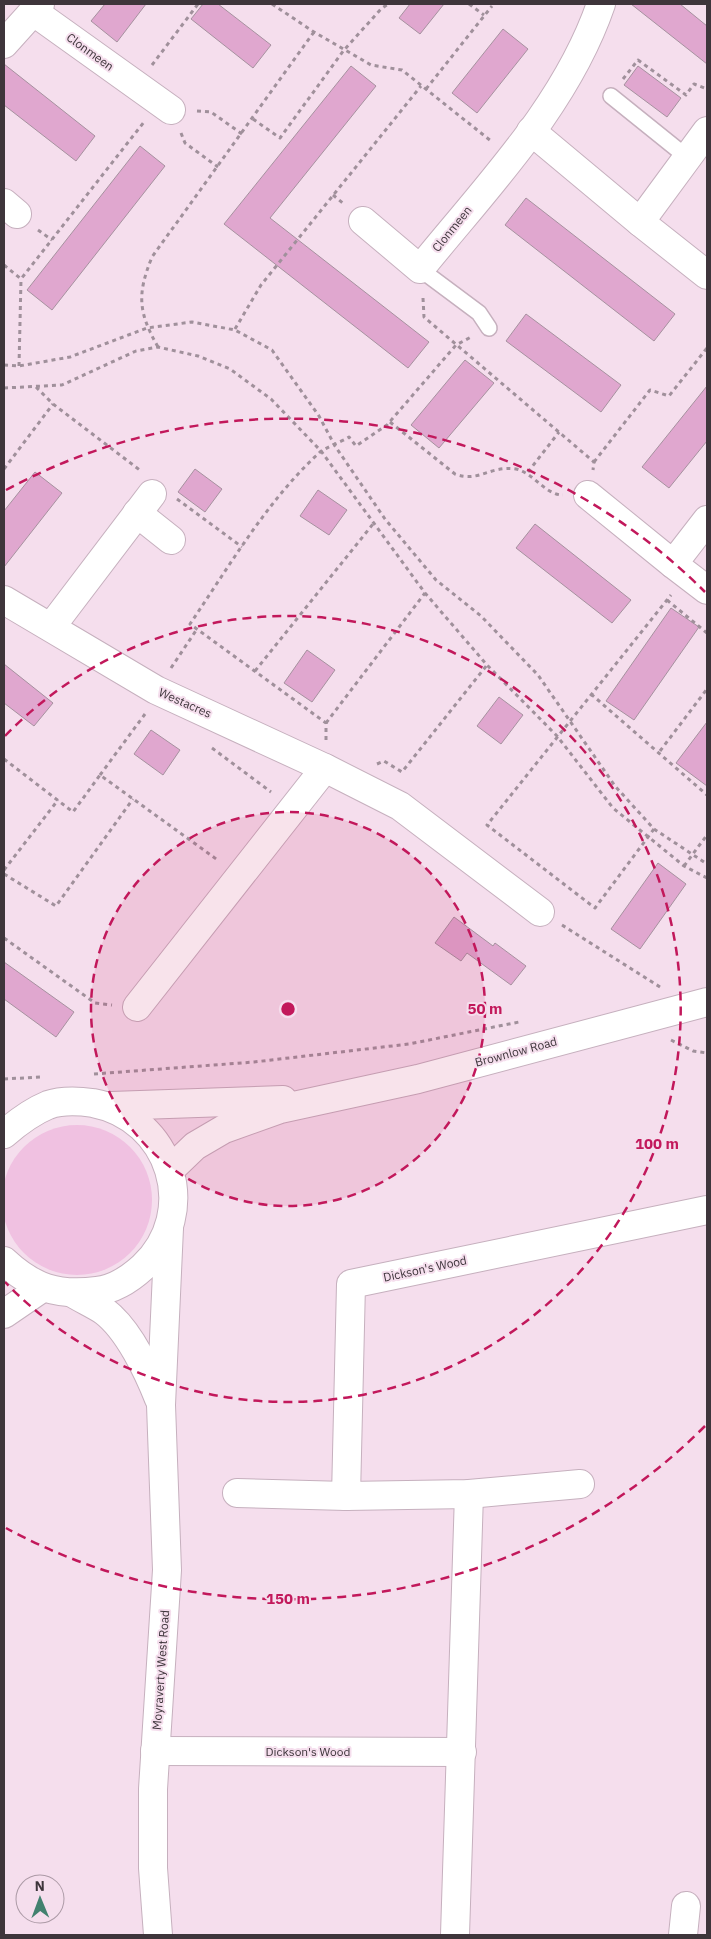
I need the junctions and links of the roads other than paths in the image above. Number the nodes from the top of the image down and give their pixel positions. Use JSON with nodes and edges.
{"nodes":[{"id":1,"x":601,"y":4,"type":"edge"},
{"id":2,"x":37,"y":8,"type":"edge"},
{"id":3,"x":4,"y":44,"type":"edge"},
{"id":4,"x":611,"y":96,"type":"road end"},
{"id":5,"x":165,"y":106,"type":"road end"},
{"id":6,"x":707,"y":130,"type":"edge"},
{"id":7,"x":531,"y":132,"type":"junction"},
{"id":8,"x":688,"y":158,"type":"junction"},
{"id":9,"x":363,"y":221,"type":"dead end"},
{"id":10,"x":640,"y":222,"type":"junction"},
{"id":11,"x":420,"y":269,"type":"junction"},
{"id":12,"x":707,"y":275,"type":"edge"},
{"id":13,"x":489,"y":328,"type":"dead end"},
{"id":14,"x":588,"y":495,"type":"road end"},
{"id":15,"x":707,"y":520,"type":"edge"},
{"id":16,"x":171,"y":540,"type":"dead end"},
{"id":17,"x":690,"y":576,"type":"edge"},
{"id":18,"x":4,"y":600,"type":"edge"},
{"id":19,"x":51,"y":627,"type":"junction"},
{"id":20,"x":334,"y":773,"type":"junction"},
{"id":21,"x":540,"y":912,"type":"road end"},
{"id":22,"x":707,"y":1002,"type":"edge"},
{"id":23,"x":138,"y":1007,"type":"road end"},
{"id":24,"x":324,"y":1099,"type":"junction"},
{"id":25,"x":110,"y":1106,"type":"junction"},
{"id":26,"x":10,"y":1124,"type":"edge"},
{"id":27,"x":170,"y":1170,"type":"junction"},
{"id":28,"x":707,"y":1210,"type":"edge"},
{"id":29,"x":169,"y":1228,"type":"junction"},
{"id":30,"x":4,"y":1261,"type":"edge"},
{"id":31,"x":42,"y":1288,"type":"junction"},
{"id":32,"x":74,"y":1294,"type":"junction"},
{"id":33,"x":4,"y":1314,"type":"edge"},
{"id":34,"x":161,"y":1405,"type":"junction"},
{"id":35,"x":580,"y":1484,"type":"dead end"},
{"id":36,"x":237,"y":1494,"type":"dead end"},
{"id":37,"x":469,"y":1494,"type":"junction"},
{"id":38,"x":346,"y":1496,"type":"junction"},
{"id":39,"x":155,"y":1751,"type":"junction"},
{"id":40,"x":462,"y":1752,"type":"junction"},
{"id":41,"x":686,"y":1906,"type":"dead end"},
{"id":42,"x":158,"y":1935,"type":"edge"},
{"id":43,"x":454,"y":1935,"type":"edge"},
{"id":44,"x":683,"y":1935,"type":"edge"}],
"edges":[{"from":1,"to":7,"type":"street","name":"Clonmeen"},
{"from":2,"to":3,"type":"street","name":"Clonmeen"},
{"from":2,"to":5,"type":"street","name":"Clonmeen"},
{"from":4,"to":8,"type":"lane"},
{"from":6,"to":8,"type":"street"},
{"from":7,"to":10,"type":"street"},
{"from":7,"to":11,"type":"street","name":"Clonmeen"},
{"from":8,"to":10,"type":"street"},
{"from":9,"to":11,"type":"street"},
{"from":10,"to":12,"type":"street"},
{"from":11,"to":13,"type":"lane"},
{"from":14,"to":17,"type":"street"},
{"from":15,"to":17,"type":"street"},
{"from":16,"to":19,"type":"street"},
{"from":18,"to":19,"type":"street","name":"Westacres"},
{"from":19,"to":20,"type":"street","name":"Westacres"},
{"from":20,"to":21,"type":"street","name":"Westacres"},
{"from":20,"to":23,"type":"street"},
{"from":22,"to":24,"type":"street","name":"Brownlow Road"},
{"from":24,"to":25,"type":"street","name":"Brownlow Road"},
{"from":24,"to":27,"type":"street","name":"Brownlow Road"},
{"from":25,"to":26,"type":"street"},
{"from":25,"to":27,"type":"street"},
{"from":27,"to":29,"type":"street"},
{"from":28,"to":38,"type":"street","name":"Dickson's Wood"},
{"from":29,"to":32,"type":"street"},
{"from":29,"to":34,"type":"street","name":"Moyraverty West Road"},
{"from":30,"to":31,"type":"street"},
{"from":31,"to":32,"type":"street"},
{"from":31,"to":33,"type":"street"},
{"from":32,"to":34,"type":"street","name":"Moyraverty West Road"},
{"from":34,"to":39,"type":"street","name":"Moyraverty West Road"},
{"from":35,"to":37,"type":"street"},
{"from":36,"to":38,"type":"street"},
{"from":37,"to":38,"type":"street"},
{"from":37,"to":40,"type":"street"},
{"from":39,"to":40,"type":"street","name":"Dickson's Wood"},
{"from":39,"to":42,"type":"street","name":"Moyraverty West Road"},
{"from":40,"to":43,"type":"street"},
{"from":41,"to":44,"type":"street"}]}
